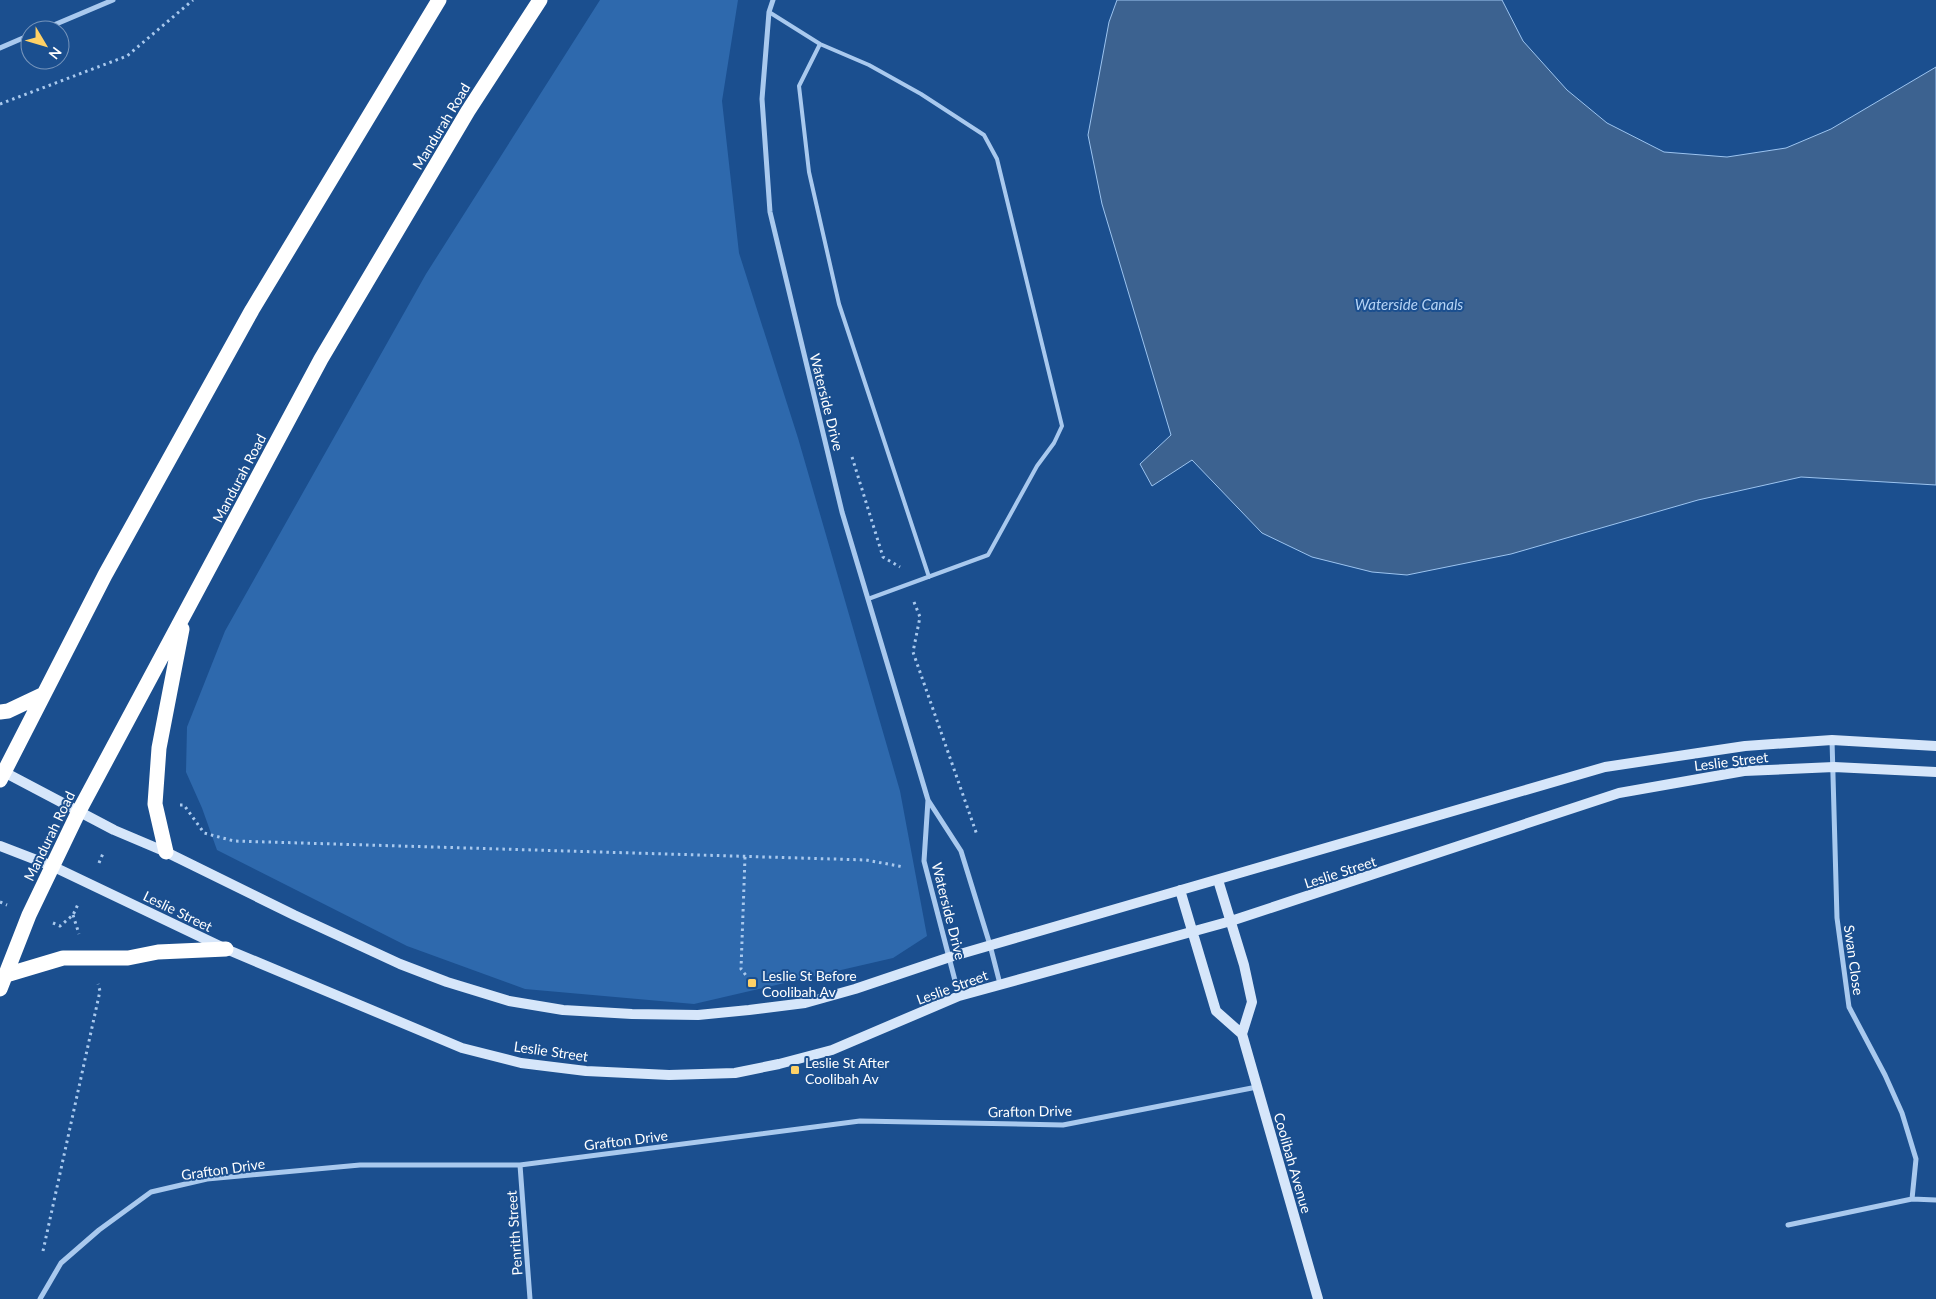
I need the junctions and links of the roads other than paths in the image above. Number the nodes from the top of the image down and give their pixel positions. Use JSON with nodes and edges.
{"nodes":[{"id":1,"x":113,"y":0,"type":"edge"},
{"id":2,"x":439,"y":0,"type":"edge"},
{"id":3,"x":540,"y":0,"type":"edge"},
{"id":4,"x":773,"y":0,"type":"edge"},
{"id":5,"x":769,"y":12,"type":"junction"},
{"id":6,"x":66,"y":20,"type":"edge"},
{"id":7,"x":20,"y":39,"type":"edge"},
{"id":8,"x":820,"y":44,"type":"junction"},
{"id":9,"x":0,"y":48,"type":"edge"},
{"id":10,"x":929,"y":577,"type":"junction"},
{"id":11,"x":868,"y":599,"type":"junction"},
{"id":12,"x":185,"y":615,"type":"junction"},
{"id":13,"x":44,"y":694,"type":"junction"},
{"id":14,"x":0,"y":712,"type":"edge"},
{"id":15,"x":1832,"y":740,"type":"junction"},
{"id":16,"x":1936,"y":746,"type":"edge"},
{"id":17,"x":1834,"y":767,"type":"junction"},
{"id":18,"x":1936,"y":772,"type":"edge"},
{"id":19,"x":1,"y":774,"type":"edge"},
{"id":20,"x":928,"y":800,"type":"junction"},
{"id":21,"x":79,"y":811,"type":"junction"},
{"id":22,"x":0,"y":846,"type":"edge"},
{"id":23,"x":166,"y":852,"type":"junction"},
{"id":24,"x":52,"y":866,"type":"junction"},
{"id":25,"x":1218,"y":880,"type":"junction"},
{"id":26,"x":1180,"y":890,"type":"junction"},
{"id":27,"x":1231,"y":921,"type":"junction"},
{"id":28,"x":1194,"y":933,"type":"junction"},
{"id":29,"x":990,"y":945,"type":"junction"},
{"id":30,"x":226,"y":949,"type":"junction"},
{"id":31,"x":950,"y":957,"type":"junction"},
{"id":32,"x":3,"y":982,"type":"edge"},
{"id":33,"x":1000,"y":984,"type":"junction"},
{"id":34,"x":959,"y":996,"type":"junction"},
{"id":35,"x":1242,"y":1034,"type":"junction"},
{"id":36,"x":1257,"y":1087,"type":"junction"},
{"id":37,"x":520,"y":1164,"type":"junction"},
{"id":38,"x":1912,"y":1199,"type":"junction"},
{"id":39,"x":1936,"y":1200,"type":"edge"},
{"id":40,"x":1788,"y":1225,"type":"dead end"},
{"id":41,"x":40,"y":1299,"type":"edge"},
{"id":42,"x":530,"y":1299,"type":"edge"},
{"id":43,"x":1318,"y":1299,"type":"edge"}],
"edges":[{"from":1,"to":6,"type":"street"},
{"from":2,"to":13,"type":"highway"},
{"from":3,"to":12,"type":"highway","name":"Mandurah Road"},
{"from":4,"to":5,"type":"street","name":"Waterside Drive"},
{"from":5,"to":8,"type":"lane"},
{"from":5,"to":11,"type":"street","name":"Waterside Drive"},
{"from":7,"to":9,"type":"street"},
{"from":8,"to":10,"type":"lane"},
{"from":8,"to":10,"type":"lane"},
{"from":10,"to":11,"type":"lane"},
{"from":11,"to":20,"type":"street","name":"Waterside Drive"},
{"from":12,"to":21,"type":"highway","name":"Mandurah Road"},
{"from":12,"to":23,"type":"highway"},
{"from":13,"to":14,"type":"highway"},
{"from":13,"to":19,"type":"highway"},
{"from":15,"to":16,"type":"street","name":"Leslie Street"},
{"from":15,"to":17,"type":"street","name":"Swan Close"},
{"from":15,"to":25,"type":"street","name":"Leslie Street"},
{"from":17,"to":18,"type":"street","name":"Leslie Street"},
{"from":17,"to":27,"type":"street","name":"Leslie Street"},
{"from":17,"to":38,"type":"street","name":"Swan Close"},
{"from":19,"to":21,"type":"street","name":"Leslie Street"},
{"from":20,"to":29,"type":"street","name":"Waterside Drive"},
{"from":20,"to":31,"type":"street","name":"Waterside Drive"},
{"from":21,"to":23,"type":"street","name":"Leslie Street"},
{"from":21,"to":24,"type":"highway","name":"Mandurah Road"},
{"from":22,"to":24,"type":"street","name":"Leslie Street"},
{"from":23,"to":31,"type":"street","name":"Leslie Street"},
{"from":24,"to":30,"type":"street","name":"Leslie Street"},
{"from":24,"to":32,"type":"highway","name":"Mandurah Road"},
{"from":25,"to":26,"type":"street","name":"Leslie Street"},
{"from":25,"to":27,"type":"street"},
{"from":26,"to":28,"type":"street"},
{"from":26,"to":29,"type":"street","name":"Leslie Street"},
{"from":27,"to":28,"type":"street","name":"Leslie Street"},
{"from":27,"to":35,"type":"street"},
{"from":28,"to":33,"type":"street","name":"Leslie Street"},
{"from":28,"to":35,"type":"street"},
{"from":29,"to":31,"type":"street","name":"Leslie Street"},
{"from":29,"to":33,"type":"street","name":"Waterside Drive"},
{"from":30,"to":32,"type":"highway"},
{"from":30,"to":34,"type":"street","name":"Leslie Street"},
{"from":31,"to":34,"type":"street","name":"Waterside Drive"},
{"from":33,"to":34,"type":"street","name":"Leslie Street"},
{"from":35,"to":36,"type":"street","name":"Coolibah Avenue"},
{"from":36,"to":37,"type":"street","name":"Grafton Drive"},
{"from":36,"to":43,"type":"street","name":"Coolibah Avenue"},
{"from":37,"to":41,"type":"street","name":"Grafton Drive"},
{"from":37,"to":42,"type":"street","name":"Penrith Street"},
{"from":38,"to":39,"type":"street"},
{"from":38,"to":40,"type":"street"}]}
